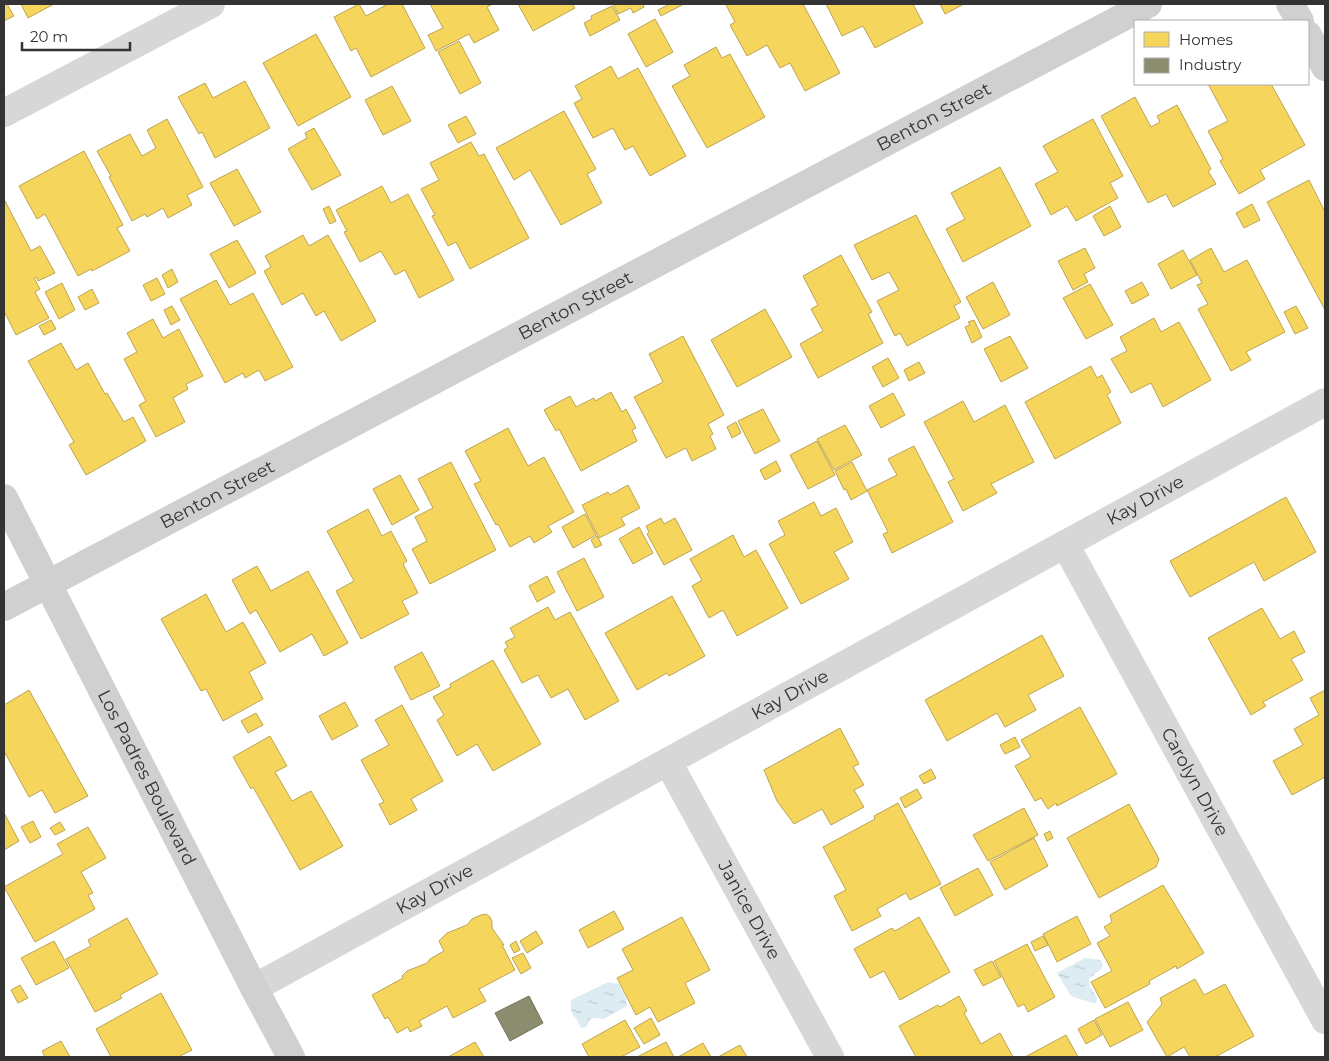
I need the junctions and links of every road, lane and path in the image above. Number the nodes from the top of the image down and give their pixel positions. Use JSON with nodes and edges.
{"nodes":[{"id":1,"x":211,"y":4,"type":"edge"},
{"id":2,"x":1148,"y":4,"type":"edge"},
{"id":3,"x":1290,"y":4,"type":"edge"},
{"id":4,"x":1299,"y":20,"type":"edge"},
{"id":5,"x":1309,"y":37,"type":"edge"},
{"id":6,"x":1325,"y":67,"type":"edge"},
{"id":7,"x":4,"y":113,"type":"edge"},
{"id":8,"x":1325,"y":402,"type":"edge"},
{"id":9,"x":4,"y":498,"type":"edge"},
{"id":10,"x":1065,"y":544,"type":"junction"},
{"id":11,"x":48,"y":583,"type":"junction"},
{"id":12,"x":4,"y":607,"type":"edge"},
{"id":13,"x":668,"y":762,"type":"junction"},
{"id":14,"x":254,"y":988,"type":"junction"},
{"id":15,"x":1325,"y":1020,"type":"edge"},
{"id":16,"x":291,"y":1057,"type":"edge"},
{"id":17,"x":830,"y":1057,"type":"edge"}],
"edges":[{"from":1,"to":7,"type":"street"},
{"from":2,"to":11,"type":"main road","name":"Benton Street"},
{"from":3,"to":4,"type":"main road"},
{"from":5,"to":6,"type":"main road"},
{"from":8,"to":10,"type":"street","name":"Kay Drive"},
{"from":9,"to":11,"type":"main road","name":"Los Padres Boulevard"},
{"from":10,"to":13,"type":"street","name":"Kay Drive"},
{"from":10,"to":15,"type":"street","name":"Carolyn Drive"},
{"from":11,"to":12,"type":"main road","name":"Benton Street"},
{"from":11,"to":14,"type":"main road","name":"Los Padres Boulevard"},
{"from":13,"to":14,"type":"street","name":"Kay Drive"},
{"from":13,"to":17,"type":"street","name":"Janice Drive"},
{"from":14,"to":16,"type":"main road","name":"Los Padres Boulevard"}]}
